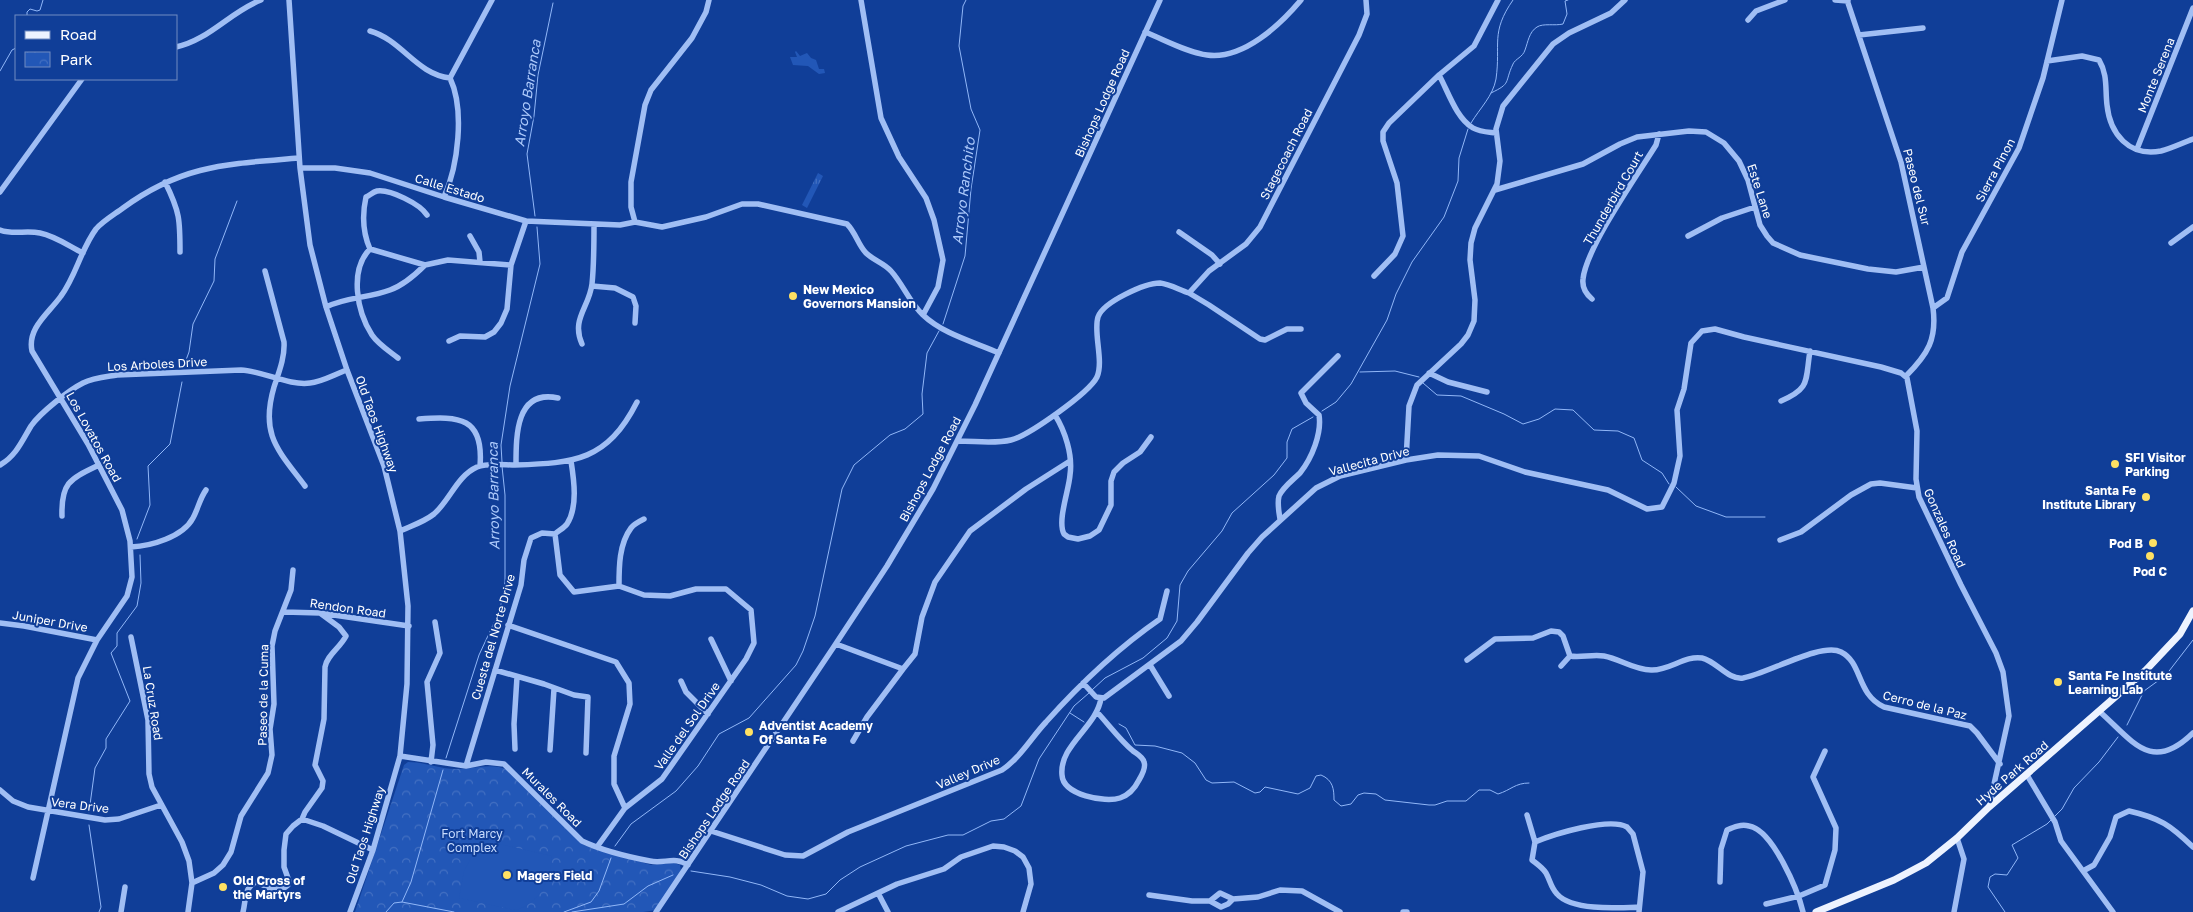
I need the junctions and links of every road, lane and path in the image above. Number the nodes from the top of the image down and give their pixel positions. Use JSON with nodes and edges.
{"nodes":[{"id":1,"x":261,"y":0,"type":"edge"},
{"id":2,"x":289,"y":0,"type":"edge"},
{"id":3,"x":492,"y":0,"type":"edge"},
{"id":4,"x":708,"y":0,"type":"edge"},
{"id":5,"x":861,"y":0,"type":"edge"},
{"id":6,"x":1160,"y":0,"type":"edge"},
{"id":7,"x":1301,"y":0,"type":"edge"},
{"id":8,"x":1366,"y":0,"type":"edge"},
{"id":9,"x":1498,"y":0,"type":"edge"},
{"id":10,"x":1625,"y":0,"type":"edge"},
{"id":11,"x":1785,"y":0,"type":"edge"},
{"id":12,"x":1835,"y":0,"type":"edge"},
{"id":13,"x":2062,"y":0,"type":"edge"},
{"id":14,"x":1848,"y":1,"type":"edge"},
{"id":15,"x":2193,"y":8,"type":"edge"},
{"id":16,"x":1748,"y":20,"type":"dead end"},
{"id":17,"x":1923,"y":28,"type":"dead end"},
{"id":18,"x":370,"y":31,"type":"dead end"},
{"id":19,"x":1145,"y":32,"type":"junction"},
{"id":20,"x":1859,"y":35,"type":"junction"},
{"id":21,"x":178,"y":46,"type":"edge"},
{"id":22,"x":2047,"y":61,"type":"junction"},
{"id":23,"x":1439,"y":75,"type":"junction"},
{"id":24,"x":450,"y":78,"type":"junction"},
{"id":25,"x":81,"y":80,"type":"edge"},
{"id":26,"x":1496,"y":133,"type":"junction"},
{"id":27,"x":1659,"y":134,"type":"junction"},
{"id":28,"x":2193,"y":138,"type":"edge"},
{"id":29,"x":2137,"y":149,"type":"junction"},
{"id":30,"x":299,"y":158,"type":"junction"},
{"id":31,"x":300,"y":168,"type":"junction"},
{"id":32,"x":165,"y":182,"type":"junction"},
{"id":33,"x":1495,"y":190,"type":"junction"},
{"id":34,"x":0,"y":192,"type":"edge"},
{"id":35,"x":444,"y":198,"type":"junction"},
{"id":36,"x":1755,"y":207,"type":"junction"},
{"id":37,"x":427,"y":215,"type":"dead end"},
{"id":38,"x":526,"y":221,"type":"junction"},
{"id":39,"x":635,"y":222,"type":"junction"},
{"id":40,"x":594,"y":225,"type":"junction"},
{"id":41,"x":2193,"y":227,"type":"edge"},
{"id":42,"x":0,"y":230,"type":"edge"},
{"id":43,"x":1179,"y":232,"type":"dead end"},
{"id":44,"x":470,"y":236,"type":"dead end"},
{"id":45,"x":1688,"y":236,"type":"dead end"},
{"id":46,"x":2171,"y":243,"type":"dead end"},
{"id":47,"x":370,"y":249,"type":"junction"},
{"id":48,"x":180,"y":252,"type":"dead end"},
{"id":49,"x":83,"y":253,"type":"junction"},
{"id":50,"x":480,"y":262,"type":"junction"},
{"id":51,"x":1220,"y":264,"type":"junction"},
{"id":52,"x":425,"y":265,"type":"junction"},
{"id":53,"x":511,"y":266,"type":"junction"},
{"id":54,"x":1924,"y":267,"type":"junction"},
{"id":55,"x":265,"y":271,"type":"dead end"},
{"id":56,"x":1374,"y":276,"type":"dead end"},
{"id":57,"x":592,"y":286,"type":"junction"},
{"id":58,"x":1189,"y":293,"type":"junction"},
{"id":59,"x":359,"y":296,"type":"junction"},
{"id":60,"x":1592,"y":299,"type":"dead end"},
{"id":61,"x":326,"y":307,"type":"junction"},
{"id":62,"x":1933,"y":308,"type":"junction"},
{"id":63,"x":923,"y":316,"type":"junction"},
{"id":64,"x":635,"y":323,"type":"dead end"},
{"id":65,"x":1301,"y":329,"type":"dead end"},
{"id":66,"x":449,"y":341,"type":"dead end"},
{"id":67,"x":582,"y":344,"type":"dead end"},
{"id":68,"x":1810,"y":351,"type":"junction"},
{"id":69,"x":999,"y":353,"type":"junction"},
{"id":70,"x":1338,"y":356,"type":"dead end"},
{"id":71,"x":398,"y":358,"type":"dead end"},
{"id":72,"x":347,"y":370,"type":"junction"},
{"id":73,"x":1429,"y":373,"type":"junction"},
{"id":74,"x":1906,"y":376,"type":"junction"},
{"id":75,"x":277,"y":377,"type":"junction"},
{"id":76,"x":1487,"y":392,"type":"dead end"},
{"id":77,"x":62,"y":398,"type":"junction"},
{"id":78,"x":558,"y":398,"type":"dead end"},
{"id":79,"x":1780,"y":401,"type":"dead end"},
{"id":80,"x":636,"y":402,"type":"dead end"},
{"id":81,"x":1054,"y":415,"type":"junction"},
{"id":82,"x":418,"y":419,"type":"dead end"},
{"id":83,"x":1151,"y":437,"type":"dead end"},
{"id":84,"x":958,"y":441,"type":"junction"},
{"id":85,"x":1406,"y":460,"type":"junction"},
{"id":86,"x":571,"y":461,"type":"junction"},
{"id":87,"x":1070,"y":462,"type":"junction"},
{"id":88,"x":0,"y":465,"type":"edge"},
{"id":89,"x":99,"y":465,"type":"junction"},
{"id":90,"x":512,"y":465,"type":"junction"},
{"id":91,"x":480,"y":466,"type":"junction"},
{"id":92,"x":305,"y":486,"type":"dead end"},
{"id":93,"x":1917,"y":488,"type":"junction"},
{"id":94,"x":206,"y":490,"type":"dead end"},
{"id":95,"x":62,"y":516,"type":"dead end"},
{"id":96,"x":644,"y":519,"type":"dead end"},
{"id":97,"x":1280,"y":520,"type":"junction"},
{"id":98,"x":400,"y":531,"type":"junction"},
{"id":99,"x":555,"y":534,"type":"junction"},
{"id":100,"x":1780,"y":540,"type":"dead end"},
{"id":101,"x":131,"y":547,"type":"junction"},
{"id":102,"x":293,"y":570,"type":"dead end"},
{"id":103,"x":619,"y":586,"type":"junction"},
{"id":104,"x":1167,"y":591,"type":"dead end"},
{"id":105,"x":2193,"y":611,"type":"edge"},
{"id":106,"x":284,"y":612,"type":"junction"},
{"id":107,"x":320,"y":613,"type":"junction"},
{"id":108,"x":435,"y":622,"type":"dead end"},
{"id":109,"x":0,"y":623,"type":"edge"},
{"id":110,"x":409,"y":626,"type":"junction"},
{"id":111,"x":508,"y":626,"type":"junction"},
{"id":112,"x":131,"y":637,"type":"dead end"},
{"id":113,"x":711,"y":639,"type":"dead end"},
{"id":114,"x":97,"y":640,"type":"junction"},
{"id":115,"x":836,"y":644,"type":"junction"},
{"id":116,"x":1570,"y":656,"type":"junction"},
{"id":117,"x":1467,"y":660,"type":"dead end"},
{"id":118,"x":1150,"y":665,"type":"junction"},
{"id":119,"x":1561,"y":666,"type":"dead end"},
{"id":120,"x":903,"y":669,"type":"junction"},
{"id":121,"x":495,"y":670,"type":"junction"},
{"id":122,"x":517,"y":677,"type":"junction"},
{"id":123,"x":681,"y":681,"type":"dead end"},
{"id":124,"x":731,"y":681,"type":"junction"},
{"id":125,"x":1083,"y":683,"type":"junction"},
{"id":126,"x":554,"y":689,"type":"junction"},
{"id":127,"x":1169,"y":696,"type":"dead end"},
{"id":128,"x":1101,"y":698,"type":"junction"},
{"id":129,"x":2098,"y":711,"type":"junction"},
{"id":130,"x":1096,"y":712,"type":"junction"},
{"id":131,"x":708,"y":714,"type":"junction"},
{"id":132,"x":2193,"y":733,"type":"edge"},
{"id":133,"x":853,"y":741,"type":"dead end"},
{"id":134,"x":515,"y":749,"type":"dead end"},
{"id":135,"x":550,"y":750,"type":"dead end"},
{"id":136,"x":1824,"y":750,"type":"dead end"},
{"id":137,"x":586,"y":754,"type":"dead end"},
{"id":138,"x":400,"y":756,"type":"junction"},
{"id":139,"x":431,"y":762,"type":"junction"},
{"id":140,"x":2000,"y":764,"type":"junction"},
{"id":141,"x":466,"y":766,"type":"junction"},
{"id":142,"x":2027,"y":775,"type":"junction"},
{"id":143,"x":0,"y":790,"type":"edge"},
{"id":144,"x":161,"y":805,"type":"junction"},
{"id":145,"x":1990,"y":807,"type":"junction"},
{"id":146,"x":625,"y":808,"type":"junction"},
{"id":147,"x":47,"y":812,"type":"junction"},
{"id":148,"x":1527,"y":815,"type":"dead end"},
{"id":149,"x":302,"y":819,"type":"junction"},
{"id":150,"x":711,"y":831,"type":"junction"},
{"id":151,"x":1956,"y":838,"type":"junction"},
{"id":152,"x":1535,"y":842,"type":"junction"},
{"id":153,"x":597,"y":847,"type":"junction"},
{"id":154,"x":2193,"y":847,"type":"edge"},
{"id":155,"x":373,"y":850,"type":"junction"},
{"id":156,"x":688,"y":865,"type":"junction"},
{"id":157,"x":2082,"y":871,"type":"junction"},
{"id":158,"x":34,"y":878,"type":"dead end"},
{"id":159,"x":1720,"y":882,"type":"dead end"},
{"id":160,"x":192,"y":883,"type":"junction"},
{"id":161,"x":126,"y":887,"type":"dead end"},
{"id":162,"x":878,"y":893,"type":"junction"},
{"id":163,"x":1149,"y":895,"type":"dead end"},
{"id":164,"x":1799,"y":896,"type":"junction"},
{"id":165,"x":1233,"y":899,"type":"junction"},
{"id":166,"x":1210,"y":901,"type":"junction"},
{"id":167,"x":1766,"y":904,"type":"dead end"},
{"id":168,"x":1639,"y":909,"type":"edge"},
{"id":169,"x":121,"y":912,"type":"edge"},
{"id":170,"x":188,"y":912,"type":"edge"},
{"id":171,"x":244,"y":912,"type":"edge"},
{"id":172,"x":350,"y":912,"type":"edge"},
{"id":173,"x":656,"y":912,"type":"edge"},
{"id":174,"x":838,"y":912,"type":"edge"},
{"id":175,"x":888,"y":912,"type":"edge"},
{"id":176,"x":1023,"y":912,"type":"edge"},
{"id":177,"x":1340,"y":912,"type":"edge"},
{"id":178,"x":1403,"y":912,"type":"edge"},
{"id":179,"x":1407,"y":912,"type":"edge"},
{"id":180,"x":1803,"y":912,"type":"edge"},
{"id":181,"x":1816,"y":912,"type":"edge"},
{"id":182,"x":1954,"y":912,"type":"edge"},
{"id":183,"x":2113,"y":912,"type":"edge"}],
"edges":[{"from":1,"to":21,"type":"street"},
{"from":2,"to":30,"type":"street","name":"Old Taos Highway"},
{"from":3,"to":24,"type":"street"},
{"from":4,"to":39,"type":"street"},
{"from":5,"to":63,"type":"street"},
{"from":6,"to":19,"type":"street","name":"Bishops Lodge Road"},
{"from":7,"to":19,"type":"street"},
{"from":8,"to":51,"type":"street","name":"Stagecoach Road"},
{"from":9,"to":23,"type":"street"},
{"from":10,"to":26,"type":"street"},
{"from":11,"to":16,"type":"street"},
{"from":12,"to":14,"type":"street"},
{"from":13,"to":22,"type":"street","name":"Sierra Pinon"},
{"from":14,"to":20,"type":"street","name":"Paseo del Sur"},
{"from":15,"to":29,"type":"street","name":"Monte Serena"},
{"from":17,"to":20,"type":"street"},
{"from":18,"to":24,"type":"street"},
{"from":19,"to":69,"type":"street","name":"Bishops Lodge Road"},
{"from":20,"to":54,"type":"street","name":"Paseo del Sur"},
{"from":22,"to":29,"type":"street"},
{"from":22,"to":62,"type":"street","name":"Sierra Pinon"},
{"from":23,"to":26,"type":"street"},
{"from":23,"to":56,"type":"street"},
{"from":24,"to":35,"type":"street"},
{"from":25,"to":34,"type":"street"},
{"from":26,"to":33,"type":"street"},
{"from":27,"to":33,"type":"street","name":"Este Lane"},
{"from":27,"to":36,"type":"street","name":"Este Lane"},
{"from":27,"to":60,"type":"street","name":"Thunderbird Court"},
{"from":28,"to":29,"type":"street"},
{"from":30,"to":31,"type":"street","name":"Old Taos Highway"},
{"from":30,"to":32,"type":"street","name":"Los Lovatos Road"},
{"from":31,"to":35,"type":"street","name":"Calle Estado"},
{"from":31,"to":61,"type":"street","name":"Old Taos Highway"},
{"from":32,"to":48,"type":"street"},
{"from":32,"to":49,"type":"street","name":"Los Lovatos Road"},
{"from":33,"to":73,"type":"street"},
{"from":35,"to":38,"type":"street","name":"Calle Estado"},
{"from":36,"to":45,"type":"street"},
{"from":36,"to":54,"type":"street","name":"Este Lane"},
{"from":37,"to":47,"type":"street"},
{"from":38,"to":40,"type":"street","name":"Calle Estado"},
{"from":38,"to":53,"type":"street"},
{"from":39,"to":40,"type":"street","name":"Calle Estado"},
{"from":39,"to":63,"type":"street","name":"Calle Estado"},
{"from":40,"to":57,"type":"street"},
{"from":41,"to":46,"type":"street"},
{"from":42,"to":49,"type":"street"},
{"from":43,"to":51,"type":"street"},
{"from":44,"to":50,"type":"street"},
{"from":47,"to":52,"type":"street"},
{"from":47,"to":59,"type":"street"},
{"from":49,"to":77,"type":"street","name":"Los Lovatos Road"},
{"from":50,"to":52,"type":"street"},
{"from":50,"to":53,"type":"street"},
{"from":51,"to":58,"type":"street","name":"Stagecoach Road"},
{"from":52,"to":59,"type":"street"},
{"from":53,"to":66,"type":"street"},
{"from":54,"to":62,"type":"street","name":"Paseo del Sur"},
{"from":55,"to":75,"type":"street"},
{"from":57,"to":64,"type":"street"},
{"from":57,"to":67,"type":"street"},
{"from":58,"to":65,"type":"street"},
{"from":58,"to":81,"type":"street"},
{"from":59,"to":61,"type":"street"},
{"from":59,"to":71,"type":"street"},
{"from":61,"to":72,"type":"street","name":"Old Taos Highway"},
{"from":62,"to":74,"type":"street","name":"Paseo del Sur"},
{"from":63,"to":69,"type":"street"},
{"from":68,"to":74,"type":"street"},
{"from":68,"to":79,"type":"street"},
{"from":68,"to":85,"type":"street","name":"Vallecita Drive"},
{"from":69,"to":84,"type":"street","name":"Bishops Lodge Road"},
{"from":70,"to":97,"type":"street"},
{"from":72,"to":75,"type":"street","name":"Los Arboles Drive"},
{"from":72,"to":98,"type":"street","name":"Old Taos Highway"},
{"from":73,"to":76,"type":"street"},
{"from":73,"to":85,"type":"street"},
{"from":74,"to":93,"type":"street","name":"Gonzales Road"},
{"from":75,"to":77,"type":"street","name":"Los Arboles Drive"},
{"from":75,"to":92,"type":"street"},
{"from":77,"to":88,"type":"street","name":"Los Arboles Drive"},
{"from":77,"to":89,"type":"street","name":"Los Lovatos Road"},
{"from":78,"to":90,"type":"street"},
{"from":80,"to":86,"type":"street"},
{"from":81,"to":84,"type":"street"},
{"from":81,"to":87,"type":"street"},
{"from":82,"to":91,"type":"street"},
{"from":83,"to":87,"type":"street"},
{"from":84,"to":115,"type":"street","name":"Bishops Lodge Road"},
{"from":85,"to":97,"type":"street","name":"Vallecita Drive"},
{"from":86,"to":90,"type":"street"},
{"from":86,"to":99,"type":"street"},
{"from":87,"to":120,"type":"street"},
{"from":89,"to":95,"type":"street"},
{"from":89,"to":101,"type":"street","name":"Los Lovatos Road"},
{"from":90,"to":91,"type":"street"},
{"from":91,"to":98,"type":"street"},
{"from":93,"to":100,"type":"street"},
{"from":93,"to":140,"type":"street","name":"Gonzales Road"},
{"from":94,"to":101,"type":"street"},
{"from":96,"to":103,"type":"street"},
{"from":97,"to":118,"type":"street","name":"Vallecita Drive"},
{"from":98,"to":110,"type":"street","name":"Old Taos Highway"},
{"from":99,"to":103,"type":"street"},
{"from":99,"to":111,"type":"street","name":"Cuesta del Norte Drive"},
{"from":101,"to":114,"type":"street","name":"Los Lovatos Road"},
{"from":102,"to":106,"type":"street","name":"Paseo de la Cuma"},
{"from":103,"to":124,"type":"street","name":"Valle del Sol Drive"},
{"from":104,"to":125,"type":"street","name":"Valley Drive"},
{"from":105,"to":129,"type":"main road","name":"Hyde Park Road"},
{"from":106,"to":107,"type":"street","name":"Rendon Road"},
{"from":106,"to":160,"type":"street","name":"Paseo de la Cuma"},
{"from":107,"to":110,"type":"street","name":"Rendon Road"},
{"from":107,"to":149,"type":"street"},
{"from":108,"to":139,"type":"street"},
{"from":109,"to":114,"type":"street","name":"Juniper Drive"},
{"from":110,"to":138,"type":"street","name":"Old Taos Highway"},
{"from":111,"to":121,"type":"street","name":"Cuesta del Norte Drive"},
{"from":111,"to":146,"type":"street"},
{"from":112,"to":144,"type":"street","name":"La Cruz Road"},
{"from":113,"to":124,"type":"street"},
{"from":114,"to":147,"type":"street","name":"Los Lovatos Road"},
{"from":115,"to":120,"type":"street"},
{"from":115,"to":150,"type":"street","name":"Bishops Lodge Road"},
{"from":116,"to":117,"type":"street"},
{"from":116,"to":119,"type":"street"},
{"from":116,"to":140,"type":"street","name":"Cerro de la Paz"},
{"from":118,"to":127,"type":"street"},
{"from":118,"to":128,"type":"street","name":"Vallecita Drive"},
{"from":120,"to":133,"type":"street"},
{"from":121,"to":122,"type":"street"},
{"from":121,"to":141,"type":"street","name":"Cuesta del Norte Drive"},
{"from":122,"to":126,"type":"street"},
{"from":122,"to":134,"type":"street"},
{"from":123,"to":131,"type":"street"},
{"from":124,"to":131,"type":"street","name":"Valle del Sol Drive"},
{"from":125,"to":128,"type":"street"},
{"from":125,"to":150,"type":"street","name":"Valley Drive"},
{"from":126,"to":135,"type":"street"},
{"from":126,"to":137,"type":"street"},
{"from":128,"to":130,"type":"street"},
{"from":129,"to":132,"type":"street"},
{"from":129,"to":142,"type":"main road","name":"Hyde Park Road"},
{"from":130,"to":130,"type":"street"},
{"from":131,"to":146,"type":"street","name":"Valle del Sol Drive"},
{"from":136,"to":164,"type":"street"},
{"from":138,"to":139,"type":"street","name":"Murales Road"},
{"from":138,"to":155,"type":"street","name":"Old Taos Highway"},
{"from":139,"to":141,"type":"street","name":"Murales Road"},
{"from":140,"to":145,"type":"street","name":"Gonzales Road"},
{"from":141,"to":153,"type":"street","name":"Murales Road"},
{"from":142,"to":145,"type":"main road","name":"Hyde Park Road"},
{"from":142,"to":157,"type":"street"},
{"from":143,"to":147,"type":"street","name":"Vera Drive"},
{"from":144,"to":147,"type":"street","name":"Vera Drive"},
{"from":144,"to":160,"type":"street","name":"La Cruz Road"},
{"from":145,"to":151,"type":"main road","name":"Hyde Park Road"},
{"from":146,"to":153,"type":"street","name":"Valle del Sol Drive"},
{"from":147,"to":158,"type":"street","name":"Los Lovatos Road"},
{"from":148,"to":152,"type":"street"},
{"from":149,"to":155,"type":"street"},
{"from":149,"to":171,"type":"street"},
{"from":150,"to":156,"type":"street","name":"Bishops Lodge Road"},
{"from":151,"to":181,"type":"main road","name":"Hyde Park Road"},
{"from":151,"to":182,"type":"street"},
{"from":152,"to":168,"type":"street"},
{"from":152,"to":168,"type":"street"},
{"from":153,"to":156,"type":"street","name":"Murales Road"},
{"from":154,"to":157,"type":"street"},
{"from":155,"to":172,"type":"street","name":"Old Taos Highway"},
{"from":156,"to":173,"type":"street","name":"Bishops Lodge Road"},
{"from":157,"to":183,"type":"street"},
{"from":159,"to":164,"type":"street"},
{"from":160,"to":170,"type":"street"},
{"from":161,"to":169,"type":"street"},
{"from":162,"to":174,"type":"street"},
{"from":162,"to":175,"type":"street"},
{"from":162,"to":176,"type":"street"},
{"from":163,"to":166,"type":"street"},
{"from":164,"to":167,"type":"street"},
{"from":164,"to":180,"type":"street"},
{"from":165,"to":166,"type":"street"},
{"from":165,"to":166,"type":"street"},
{"from":165,"to":177,"type":"street"},
{"from":178,"to":179,"type":"street"}]}
